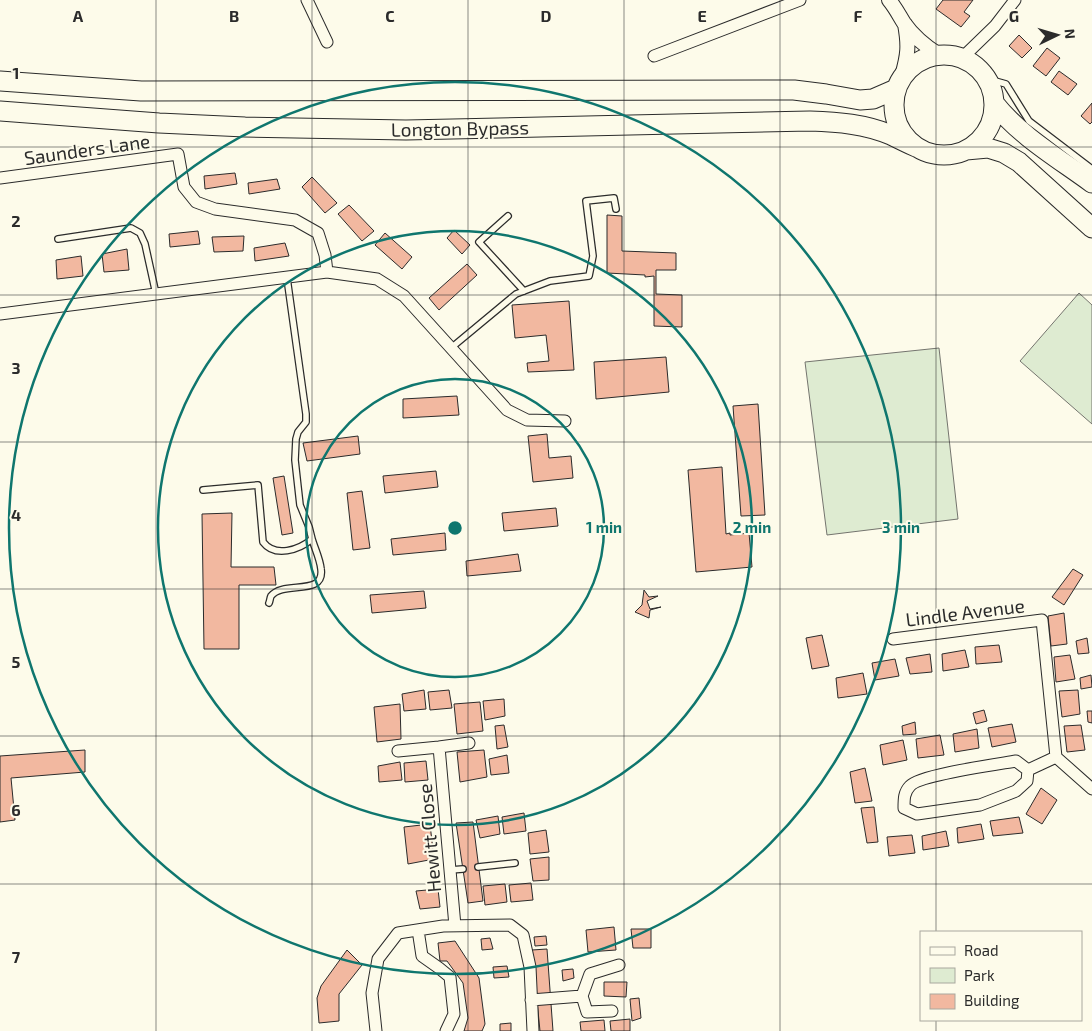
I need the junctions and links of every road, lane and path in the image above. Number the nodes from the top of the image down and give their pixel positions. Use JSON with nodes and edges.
{"nodes":[{"id":1,"x":307,"y":0,"type":"edge"},
{"id":2,"x":800,"y":0,"type":"edge"},
{"id":3,"x":889,"y":0,"type":"edge"},
{"id":4,"x":1015,"y":0,"type":"edge"},
{"id":5,"x":905,"y":24,"type":"junction"},
{"id":6,"x":326,"y":42,"type":"dead end"},
{"id":7,"x":939,"y":55,"type":"junction"},
{"id":8,"x":654,"y":56,"type":"dead end"},
{"id":9,"x":962,"y":58,"type":"junction"},
{"id":10,"x":988,"y":79,"type":"junction"},
{"id":11,"x":0,"y":81,"type":"edge"},
{"id":12,"x":899,"y":83,"type":"junction"},
{"id":13,"x":994,"y":103,"type":"junction"},
{"id":14,"x":0,"y":111,"type":"edge"},
{"id":15,"x":916,"y":147,"type":"junction"},
{"id":16,"x":966,"y":150,"type":"junction"},
{"id":17,"x":1092,"y":169,"type":"edge"},
{"id":18,"x":0,"y":178,"type":"edge"},
{"id":19,"x":1092,"y":183,"type":"edge"},
{"id":20,"x":616,"y":209,"type":"dead end"},
{"id":21,"x":508,"y":216,"type":"dead end"},
{"id":22,"x":1092,"y":228,"type":"edge"},
{"id":23,"x":58,"y":239,"type":"dead end"},
{"id":24,"x":327,"y":272,"type":"junction"},
{"id":25,"x":287,"y":278,"type":"junction"},
{"id":26,"x":524,"y":291,"type":"junction"},
{"id":27,"x":156,"y":294,"type":"junction"},
{"id":28,"x":0,"y":314,"type":"edge"},
{"id":29,"x":451,"y":348,"type":"junction"},
{"id":30,"x":565,"y":421,"type":"dead end"},
{"id":31,"x":203,"y":490,"type":"dead end"},
{"id":32,"x":312,"y":539,"type":"junction"},
{"id":33,"x":269,"y":603,"type":"dead end"},
{"id":34,"x":893,"y":639,"type":"dead end"},
{"id":35,"x":469,"y":743,"type":"dead end"},
{"id":36,"x":439,"y":747,"type":"junction"},
{"id":37,"x":398,"y":751,"type":"dead end"},
{"id":38,"x":1056,"y":757,"type":"junction"},
{"id":39,"x":1028,"y":770,"type":"junction"},
{"id":40,"x":1092,"y":789,"type":"edge"},
{"id":41,"x":515,"y":863,"type":"dead end"},
{"id":42,"x":478,"y":866,"type":"dead end"},
{"id":43,"x":463,"y":868,"type":"dead end"},
{"id":44,"x":450,"y":870,"type":"junction"},
{"id":45,"x":455,"y":926,"type":"junction"},
{"id":46,"x":418,"y":930,"type":"junction"},
{"id":47,"x":619,"y":965,"type":"dead end"},
{"id":48,"x":582,"y":996,"type":"junction"},
{"id":49,"x":531,"y":1000,"type":"junction"},
{"id":50,"x":612,"y":1011,"type":"dead end"},
{"id":51,"x":376,"y":1031,"type":"edge"},
{"id":52,"x":446,"y":1031,"type":"edge"},
{"id":53,"x":533,"y":1031,"type":"edge"}],
"edges":[{"from":1,"to":6,"type":"street"},
{"from":2,"to":8,"type":"street"},
{"from":3,"to":5,"type":"street"},
{"from":4,"to":9,"type":"street"},
{"from":5,"to":7,"type":"street"},
{"from":5,"to":12,"type":"street"},
{"from":7,"to":9,"type":"highway"},
{"from":7,"to":12,"type":"highway"},
{"from":9,"to":10,"type":"highway"},
{"from":10,"to":13,"type":"highway"},
{"from":10,"to":17,"type":"lane"},
{"from":11,"to":12,"type":"highway","name":"Longton Bypass"},
{"from":12,"to":15,"type":"highway"},
{"from":13,"to":16,"type":"highway"},
{"from":13,"to":19,"type":"highway"},
{"from":14,"to":15,"type":"highway","name":"Longton Bypass"},
{"from":15,"to":16,"type":"highway"},
{"from":16,"to":22,"type":"highway"},
{"from":18,"to":24,"type":"street","name":"Saunders Lane"},
{"from":20,"to":26,"type":"lane"},
{"from":21,"to":26,"type":"lane"},
{"from":23,"to":27,"type":"lane"},
{"from":24,"to":25,"type":"street"},
{"from":24,"to":29,"type":"street"},
{"from":25,"to":27,"type":"street"},
{"from":25,"to":32,"type":"lane"},
{"from":26,"to":29,"type":"lane"},
{"from":27,"to":28,"type":"street"},
{"from":29,"to":30,"type":"street"},
{"from":31,"to":32,"type":"lane"},
{"from":32,"to":33,"type":"lane"},
{"from":34,"to":38,"type":"street","name":"Lindle Avenue"},
{"from":35,"to":36,"type":"street"},
{"from":36,"to":37,"type":"street"},
{"from":36,"to":44,"type":"street","name":"Hewitt Close"},
{"from":38,"to":39,"type":"street"},
{"from":38,"to":40,"type":"street"},
{"from":39,"to":39,"type":"street"},
{"from":41,"to":42,"type":"lane"},
{"from":43,"to":44,"type":"lane"},
{"from":44,"to":45,"type":"street","name":"Hewitt Close"},
{"from":45,"to":46,"type":"street"},
{"from":45,"to":49,"type":"street"},
{"from":46,"to":51,"type":"street"},
{"from":46,"to":52,"type":"street"},
{"from":47,"to":48,"type":"street"},
{"from":48,"to":49,"type":"street"},
{"from":48,"to":50,"type":"street"},
{"from":49,"to":53,"type":"street"}]}
